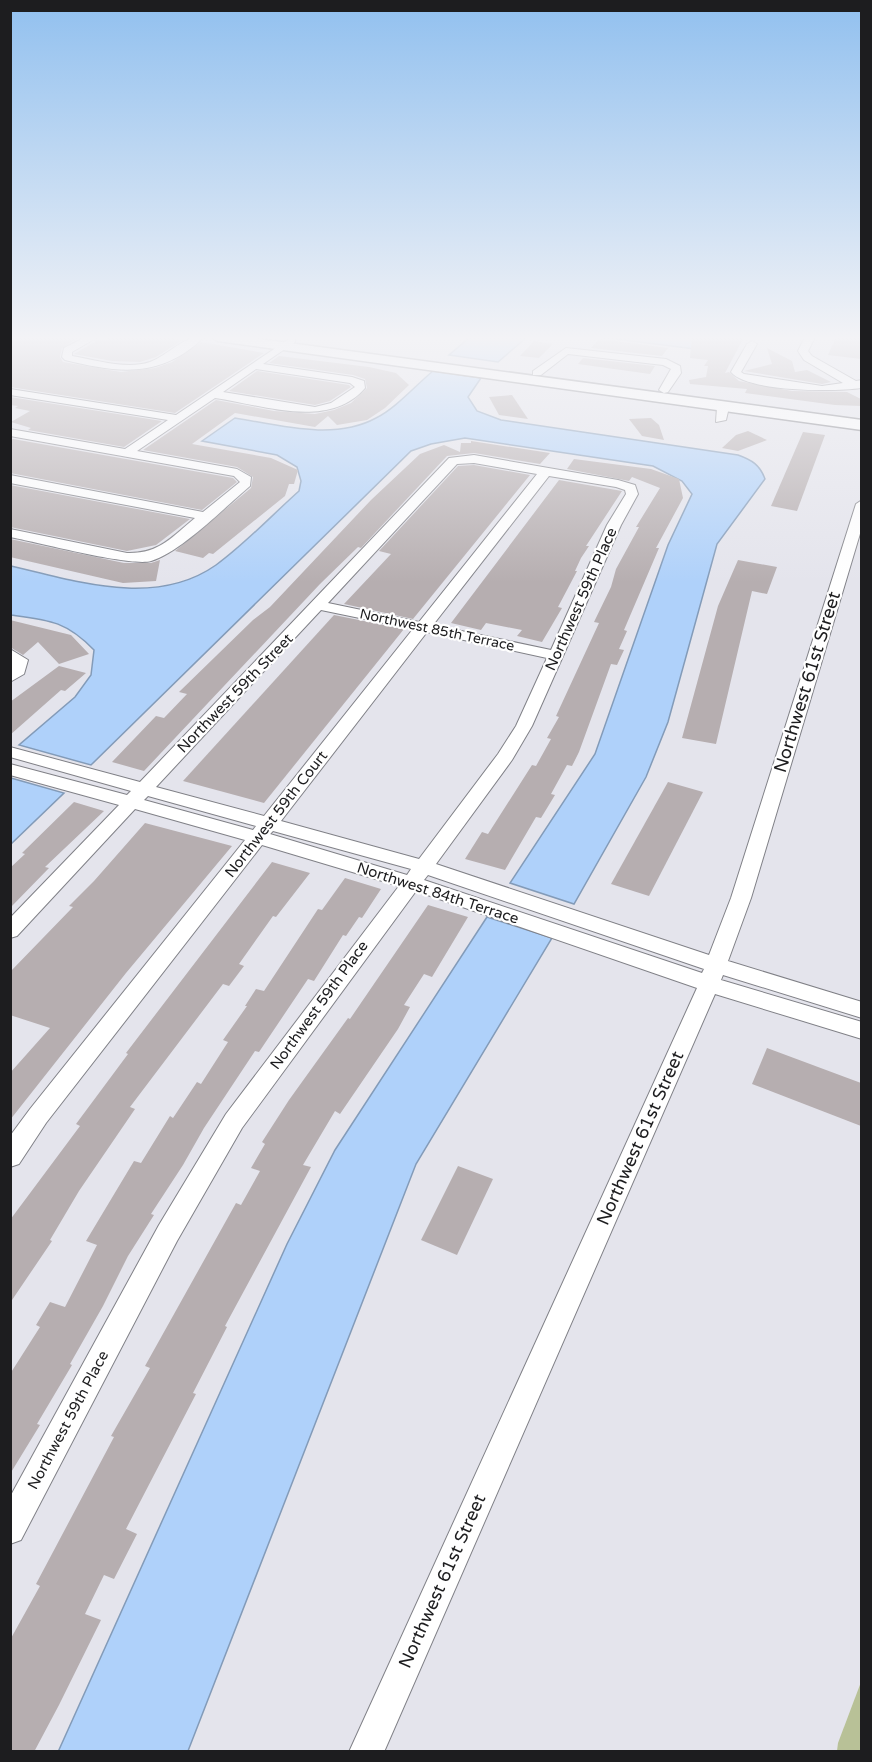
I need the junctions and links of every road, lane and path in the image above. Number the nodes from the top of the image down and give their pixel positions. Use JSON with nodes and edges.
{"nodes":[{"id":1,"x":174,"y":419,"type":"edge"},
{"id":2,"x":794,"y":419,"type":"edge"},
{"id":3,"x":861,"y":425,"type":"edge"},
{"id":4,"x":10,"y":432,"type":"edge"},
{"id":5,"x":127,"y":453,"type":"junction"},
{"id":6,"x":544,"y":472,"type":"junction"},
{"id":7,"x":10,"y":479,"type":"edge"},
{"id":8,"x":861,"y":504,"type":"edge"},
{"id":9,"x":204,"y":516,"type":"junction"},
{"id":10,"x":10,"y":532,"type":"edge"},
{"id":11,"x":319,"y":605,"type":"junction"},
{"id":12,"x":423,"y":628,"type":"junction"},
{"id":13,"x":554,"y":655,"type":"junction"},
{"id":14,"x":15,"y":657,"type":"edge"},
{"id":15,"x":10,"y":677,"type":"edge"},
{"id":16,"x":10,"y":752,"type":"edge"},
{"id":17,"x":10,"y":769,"type":"edge"},
{"id":18,"x":137,"y":795,"type":"junction"},
{"id":19,"x":263,"y":831,"type":"junction"},
{"id":20,"x":416,"y":874,"type":"junction"},
{"id":21,"x":10,"y":931,"type":"edge"},
{"id":22,"x":713,"y":974,"type":"junction"},
{"id":23,"x":861,"y":1010,"type":"edge"},
{"id":24,"x":861,"y":1031,"type":"edge"},
{"id":25,"x":10,"y":1157,"type":"edge"},
{"id":26,"x":10,"y":1529,"type":"edge"},
{"id":27,"x":366,"y":1752,"type":"edge"}],
"edges":[{"from":1,"to":5,"type":"street"},
{"from":2,"to":3,"type":"main road"},
{"from":4,"to":5,"type":"street"},
{"from":5,"to":9,"type":"street"},
{"from":6,"to":11,"type":"street","name":"Northwest 59th Street"},
{"from":6,"to":12,"type":"street","name":"Northwest 59th Court"},
{"from":6,"to":13,"type":"street","name":"Northwest 59th Place"},
{"from":7,"to":9,"type":"street"},
{"from":8,"to":22,"type":"street","name":"Northwest 61st Street"},
{"from":9,"to":10,"type":"street"},
{"from":11,"to":12,"type":"street","name":"Northwest 85th Terrace"},
{"from":11,"to":18,"type":"street","name":"Northwest 59th Street"},
{"from":12,"to":13,"type":"street","name":"Northwest 85th Terrace"},
{"from":12,"to":19,"type":"street","name":"Northwest 59th Court"},
{"from":13,"to":20,"type":"street","name":"Northwest 59th Place"},
{"from":14,"to":15,"type":"street"},
{"from":16,"to":18,"type":"street","name":"Northwest 84th Terrace"},
{"from":17,"to":18,"type":"street","name":"Northwest 84th Terrace"},
{"from":18,"to":19,"type":"street","name":"Northwest 84th Terrace"},
{"from":18,"to":21,"type":"street","name":"Northwest 59th Street"},
{"from":19,"to":20,"type":"street","name":"Northwest 84th Terrace"},
{"from":19,"to":25,"type":"street","name":"Northwest 59th Court"},
{"from":20,"to":22,"type":"street","name":"Northwest 84th Terrace"},
{"from":20,"to":26,"type":"street","name":"Northwest 59th Place"},
{"from":22,"to":23,"type":"street","name":"Northwest 84th Terrace"},
{"from":22,"to":24,"type":"street","name":"Northwest 84th Terrace"},
{"from":22,"to":27,"type":"street","name":"Northwest 61st Street"}]}
